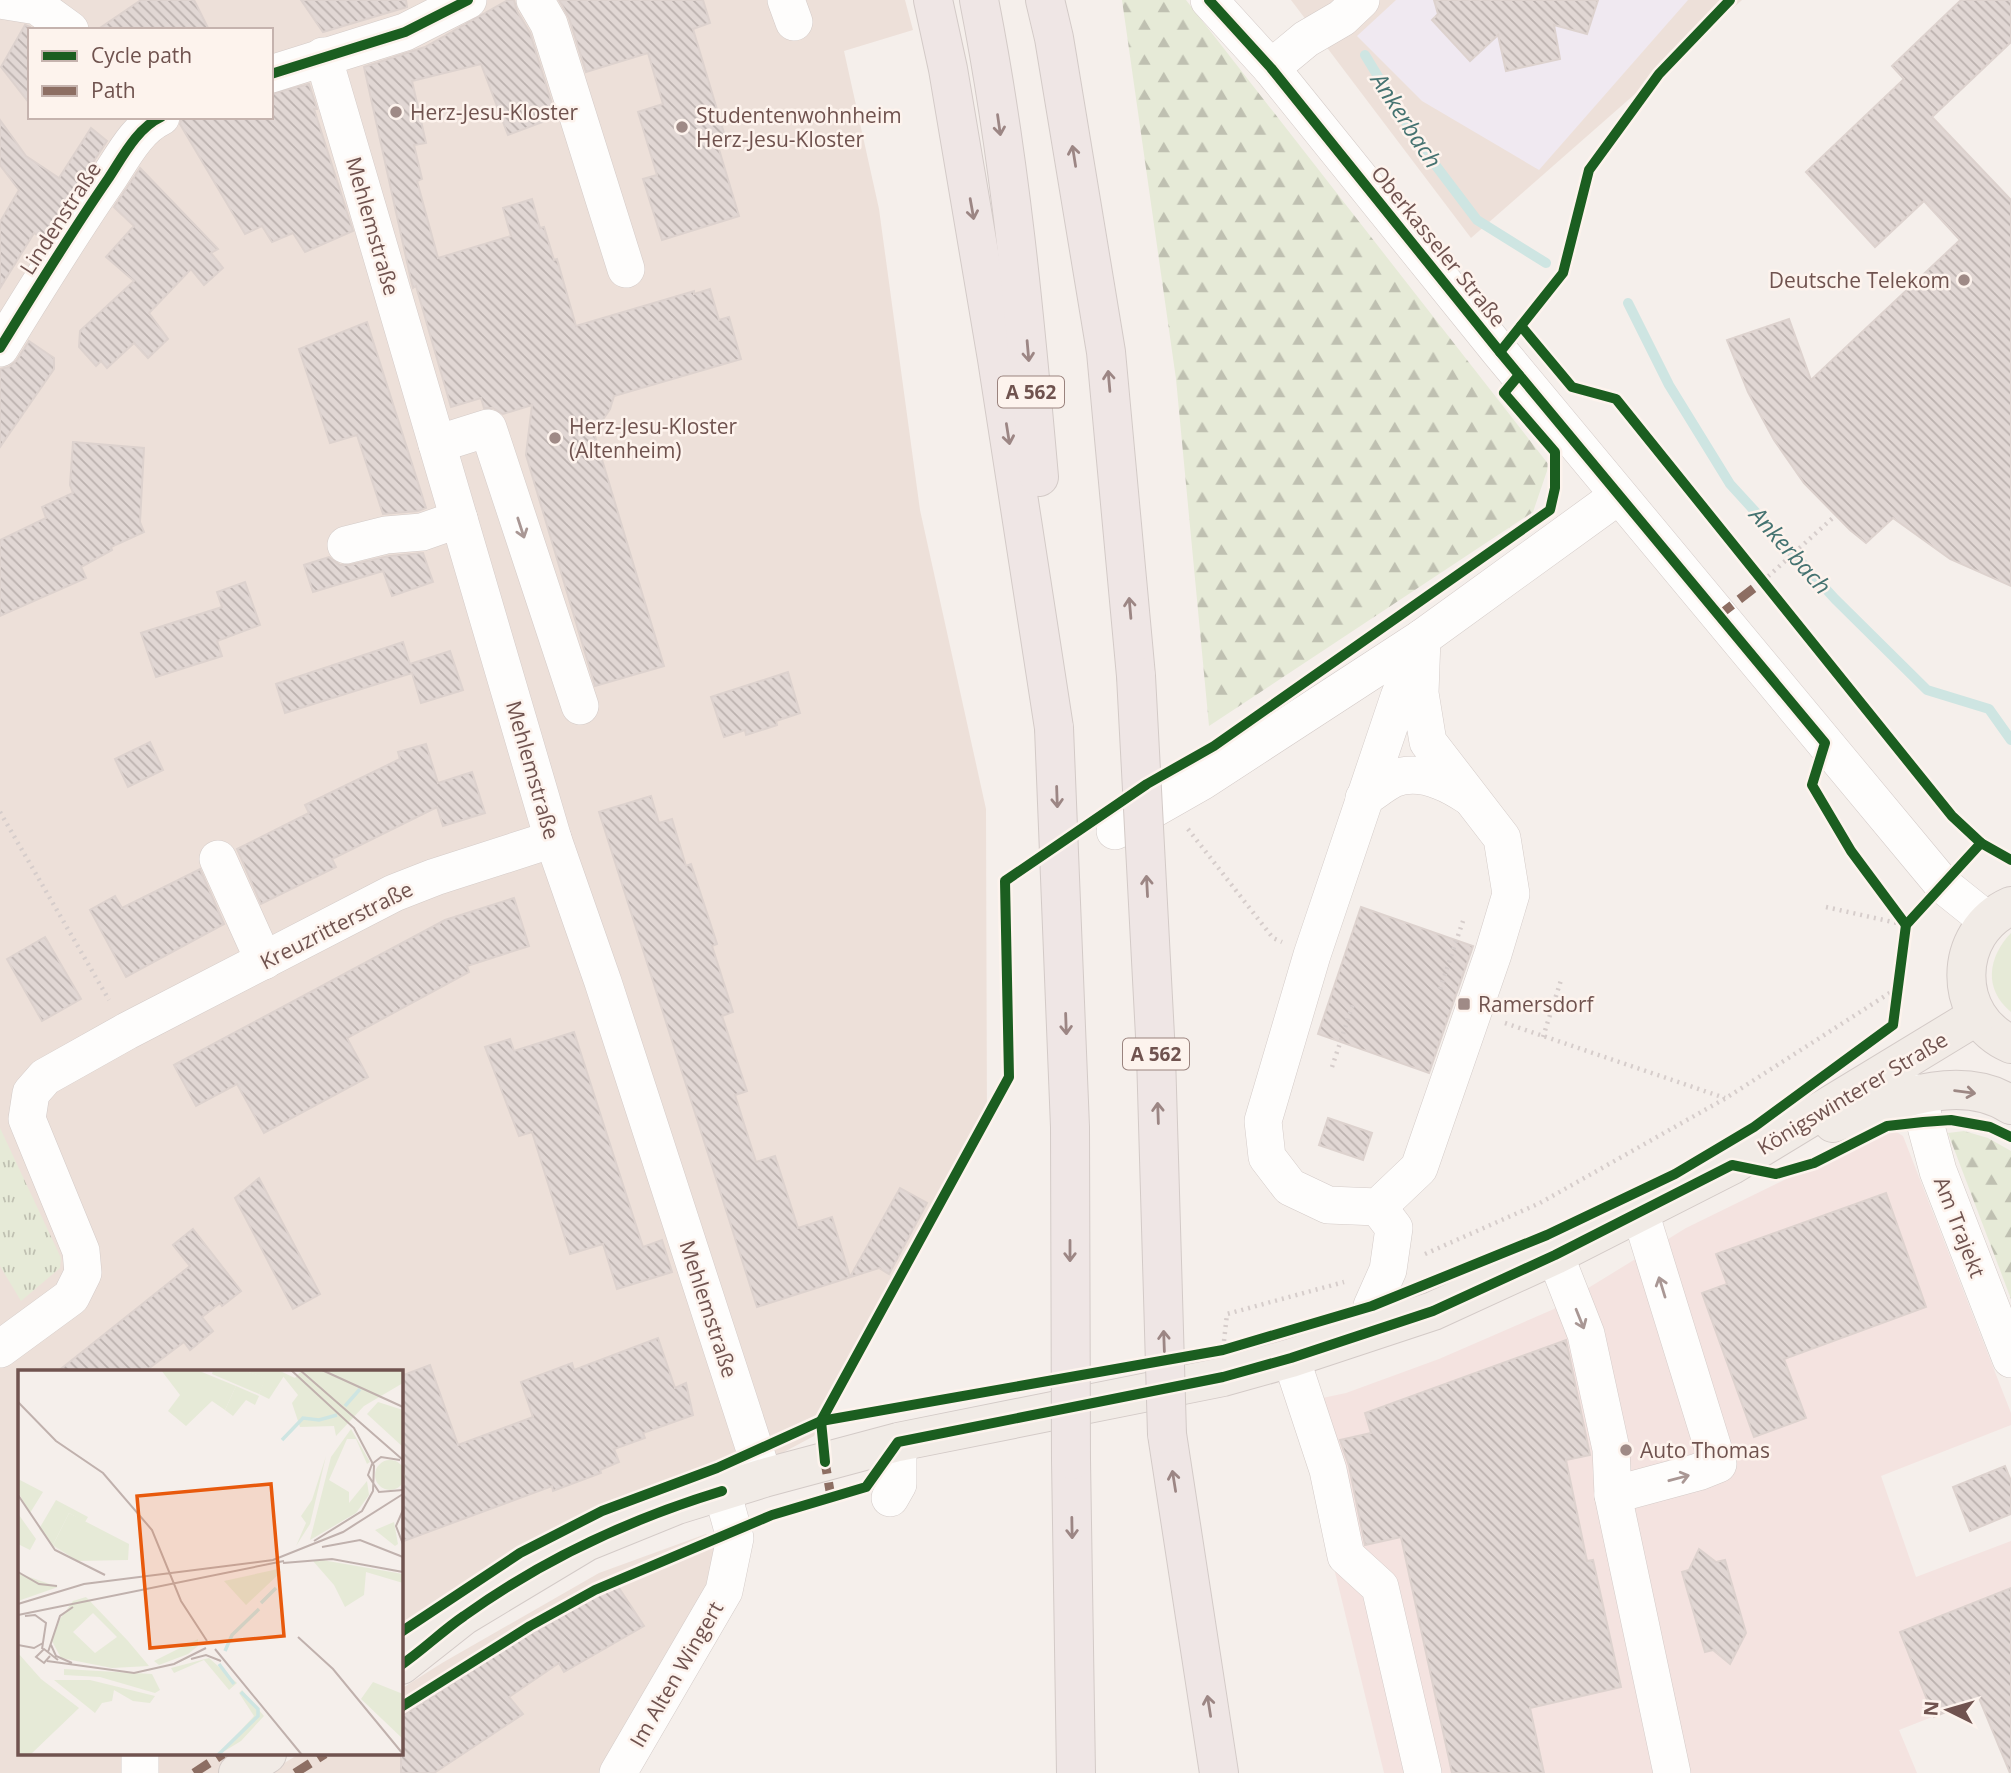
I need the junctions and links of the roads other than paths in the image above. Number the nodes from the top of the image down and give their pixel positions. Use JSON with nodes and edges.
{"nodes":[{"id":1,"x":468,"y":0,"type":"edge"},
{"id":2,"x":535,"y":0,"type":"edge"},
{"id":3,"x":933,"y":0,"type":"edge"},
{"id":4,"x":979,"y":0,"type":"edge"},
{"id":5,"x":1045,"y":0,"type":"edge"},
{"id":6,"x":1053,"y":0,"type":"edge"},
{"id":7,"x":1209,"y":0,"type":"edge"},
{"id":8,"x":1361,"y":0,"type":"edge"},
{"id":9,"x":0,"y":1,"type":"edge"},
{"id":10,"x":67,"y":28,"type":"edge"},
{"id":11,"x":1054,"y":38,"type":"junction"},
{"id":12,"x":323,"y":56,"type":"junction"},
{"id":13,"x":1271,"y":68,"type":"junction"},
{"id":14,"x":273,"y":73,"type":"edge"},
{"id":15,"x":154,"y":119,"type":"edge"},
{"id":16,"x":626,"y":269,"type":"dead end"},
{"id":17,"x":0,"y":348,"type":"edge"},
{"id":18,"x":437,"y":444,"type":"junction"},
{"id":19,"x":1618,"y":496,"type":"junction"},
{"id":20,"x":459,"y":519,"type":"junction"},
{"id":21,"x":346,"y":545,"type":"dead end"},
{"id":22,"x":1422,"y":638,"type":"junction"},
{"id":23,"x":580,"y":706,"type":"dead end"},
{"id":24,"x":1054,"y":729,"type":"junction"},
{"id":25,"x":1364,"y":798,"type":"junction"},
{"id":26,"x":1475,"y":800,"type":"junction"},
{"id":27,"x":1115,"y":831,"type":"dead end"},
{"id":28,"x":553,"y":839,"type":"junction"},
{"id":29,"x":218,"y":859,"type":"dead end"},
{"id":30,"x":1999,"y":913,"type":"edge"},
{"id":31,"x":264,"y":961,"type":"junction"},
{"id":32,"x":1977,"y":1016,"type":"junction"},
{"id":33,"x":2011,"y":1044,"type":"edge"},
{"id":34,"x":1917,"y":1093,"type":"junction"},
{"id":35,"x":15,"y":1100,"type":"edge"},
{"id":36,"x":2011,"y":1105,"type":"edge"},
{"id":37,"x":1759,"y":1150,"type":"junction"},
{"id":38,"x":1378,"y":1206,"type":"junction"},
{"id":39,"x":1640,"y":1212,"type":"junction"},
{"id":40,"x":1555,"y":1255,"type":"junction"},
{"id":41,"x":1366,"y":1332,"type":"junction"},
{"id":42,"x":0,"y":1349,"type":"edge"},
{"id":43,"x":1291,"y":1358,"type":"junction"},
{"id":44,"x":2011,"y":1359,"type":"edge"},
{"id":45,"x":898,"y":1442,"type":"junction"},
{"id":46,"x":764,"y":1478,"type":"junction"},
{"id":47,"x":722,"y":1491,"type":"junction"},
{"id":48,"x":1613,"y":1495,"type":"junction"},
{"id":49,"x":890,"y":1498,"type":"dead end"},
{"id":50,"x":402,"y":1664,"type":"edge"},
{"id":51,"x":264,"y":1756,"type":"edge"},
{"id":52,"x":238,"y":1773,"type":"edge"},
{"id":53,"x":618,"y":1773,"type":"edge"},
{"id":54,"x":1076,"y":1773,"type":"edge"},
{"id":55,"x":1219,"y":1773,"type":"edge"},
{"id":56,"x":1423,"y":1773,"type":"edge"},
{"id":57,"x":1672,"y":1773,"type":"edge"}],
"edges":[{"from":1,"to":12,"type":"street"},
{"from":2,"to":16,"type":"street"},
{"from":3,"to":24,"type":"highway","one_way":true},
{"from":4,"to":24,"type":"highway","number":"A 562","one_way":true},
{"from":5,"to":11,"type":"highway","number":"A 562"},
{"from":6,"to":11,"type":"highway"},
{"from":7,"to":13,"type":"street","name":"Oberkasseler Straße"},
{"from":8,"to":13,"type":"street"},
{"from":9,"to":10,"type":"street"},
{"from":55,"to":11,"type":"highway","number":"A 562","one_way":true,"bridge":true},
{"from":12,"to":14,"type":"street"},
{"from":12,"to":18,"type":"street","name":"Mehlemstraße"},
{"from":13,"to":19,"type":"street","name":"Oberkasseler Straße"},
{"from":15,"to":17,"type":"street","name":"Lindenstraße"},
{"from":18,"to":20,"type":"street","name":"Mehlemstraße"},
{"from":18,"to":23,"type":"street","one_way":true},
{"from":19,"to":22,"type":"street"},
{"from":19,"to":30,"type":"street","name":"Oberkasseler Straße"},
{"from":20,"to":21,"type":"street"},
{"from":20,"to":28,"type":"street","name":"Mehlemstraße"},
{"from":22,"to":25,"type":"street"},
{"from":22,"to":26,"type":"street"},
{"from":22,"to":27,"type":"street"},
{"from":24,"to":54,"type":"highway","number":"A 562","one_way":true,"bridge":true},
{"from":25,"to":26,"type":"street"},
{"from":25,"to":38,"type":"street"},
{"from":26,"to":38,"type":"street"},
{"from":28,"to":31,"type":"street","name":"Kreuzritterstraße"},
{"from":28,"to":46,"type":"street","name":"Mehlemstraße"},
{"from":29,"to":31,"type":"street"},
{"from":30,"to":32,"type":"main road"},
{"from":31,"to":35,"type":"street","name":"Kreuzritterstraße"},
{"from":32,"to":33,"type":"main road"},
{"from":32,"to":37,"type":"main road","name":"Königswinterer Straße"},
{"from":34,"to":36,"type":"main road","one_way":true},
{"from":34,"to":37,"type":"main road"},
{"from":34,"to":44,"type":"street","name":"Am Trajekt"},
{"from":35,"to":42,"type":"street","name":"Kreuzritterstraße"},
{"from":37,"to":39,"type":"main road","name":"Königswinterer Straße"},
{"from":38,"to":41,"type":"street"},
{"from":39,"to":40,"type":"main road","name":"Königswinterer Straße"},
{"from":48,"to":39,"type":"street","one_way":true},
{"from":40,"to":41,"type":"main road","name":"Königswinterer Straße"},
{"from":40,"to":48,"type":"street","one_way":true},
{"from":41,"to":43,"type":"main road","name":"Königswinterer Straße"},
{"from":43,"to":45,"type":"main road","name":"Königswinterer Straße"},
{"from":43,"to":56,"type":"street"},
{"from":45,"to":46,"type":"main road","name":"Königswinterer Straße"},
{"from":45,"to":49,"type":"street"},
{"from":46,"to":47,"type":"main road","name":"Königswinterer Straße"},
{"from":47,"to":50,"type":"main road","name":"Königswinterer Straße"},
{"from":47,"to":53,"type":"street","name":"Im Alten Wingert"},
{"from":48,"to":57,"type":"street"},
{"from":51,"to":52,"type":"main road"}]}
